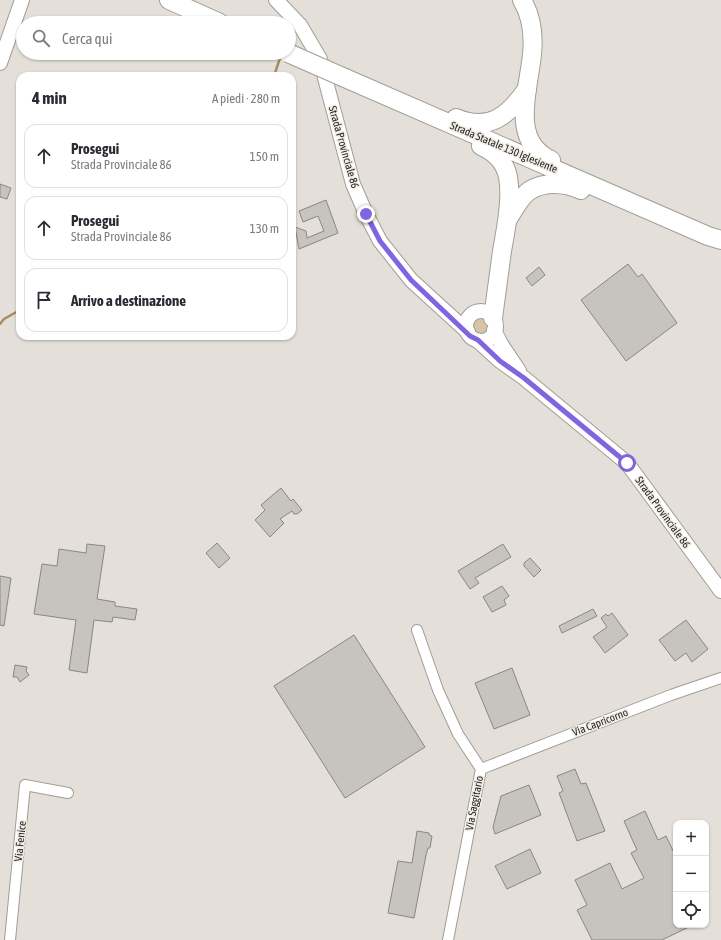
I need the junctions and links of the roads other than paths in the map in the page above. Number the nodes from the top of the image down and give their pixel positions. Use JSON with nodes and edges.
{"nodes":[{"id":1,"x":22,"y":0,"type":"edge"},
{"id":2,"x":169,"y":0,"type":"edge"},
{"id":3,"x":276,"y":0,"type":"edge"},
{"id":4,"x":522,"y":0,"type":"edge"},
{"id":5,"x":16,"y":16,"type":"edge"},
{"id":6,"x":204,"y":16,"type":"edge"},
{"id":7,"x":291,"y":16,"type":"edge"},
{"id":8,"x":16,"y":17,"type":"edge"},
{"id":9,"x":296,"y":21,"type":"edge"},
{"id":10,"x":296,"y":57,"type":"edge"},
{"id":11,"x":0,"y":63,"type":"edge"},
{"id":12,"x":527,"y":89,"type":"junction"},
{"id":13,"x":398,"y":101,"type":"junction"},
{"id":14,"x":651,"y":211,"type":"junction"},
{"id":15,"x":508,"y":219,"type":"junction"},
{"id":16,"x":721,"y":240,"type":"edge"},
{"id":17,"x":438,"y":306,"type":"junction"},
{"id":18,"x":485,"y":318,"type":"junction"},
{"id":19,"x":473,"y":336,"type":"junction"},
{"id":20,"x":524,"y":378,"type":"junction"},
{"id":21,"x":721,"y":591,"type":"edge"},
{"id":22,"x":417,"y":630,"type":"dead end"},
{"id":23,"x":721,"y":678,"type":"edge"},
{"id":24,"x":480,"y":769,"type":"junction"},
{"id":25,"x":68,"y":793,"type":"dead end"},
{"id":26,"x":10,"y":940,"type":"edge"},
{"id":27,"x":448,"y":940,"type":"edge"}],
"edges":[{"from":1,"to":5,"type":"street"},
{"from":2,"to":6,"type":"highway"},
{"from":3,"to":7,"type":"street","name":"Strada Provinciale 86"},
{"from":4,"to":12,"type":"highway"},
{"from":8,"to":11,"type":"street"},
{"from":9,"to":17,"type":"street","name":"Strada Provinciale 86"},
{"from":10,"to":13,"type":"highway","name":"Strada Statale 130 Iglesiente","bridge":true},
{"from":12,"to":13,"type":"highway"},
{"from":12,"to":14,"type":"highway"},
{"from":13,"to":14,"type":"highway","name":"Strada Statale 130 Iglesiente"},
{"from":13,"to":15,"type":"highway"},
{"from":14,"to":15,"type":"highway"},
{"from":14,"to":16,"type":"highway","name":"Strada Statale 130 Iglesiente"},
{"from":15,"to":18,"type":"highway"},
{"from":17,"to":18,"type":"street","name":"Strada Provinciale 86"},
{"from":17,"to":19,"type":"street","name":"Strada Provinciale 86"},
{"from":18,"to":19,"type":"street"},
{"from":18,"to":19,"type":"street"},
{"from":18,"to":20,"type":"street","name":"Strada Provinciale 86"},
{"from":19,"to":20,"type":"street","name":"Strada Provinciale 86"},
{"from":20,"to":21,"type":"street","name":"Strada Provinciale 86"},
{"from":22,"to":24,"type":"street","name":"Via Saggitario"},
{"from":23,"to":24,"type":"street","name":"Via Capricorno"},
{"from":24,"to":27,"type":"street","name":"Via Saggitario"},
{"from":25,"to":26,"type":"street","name":"Via Fenice"}]}
